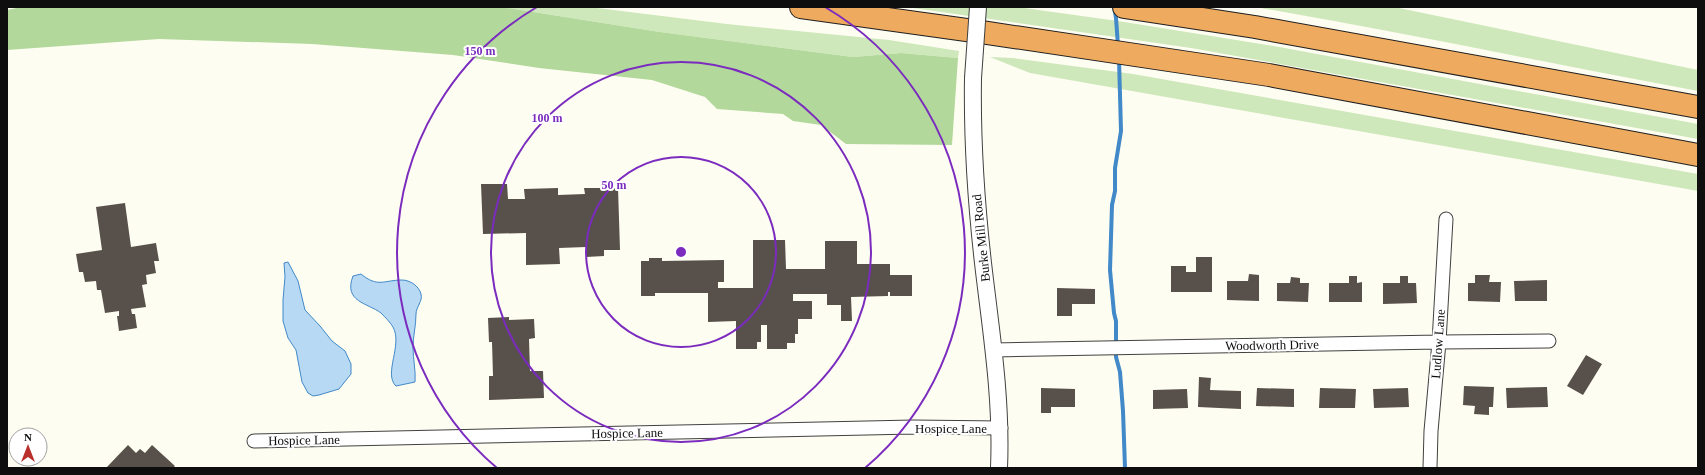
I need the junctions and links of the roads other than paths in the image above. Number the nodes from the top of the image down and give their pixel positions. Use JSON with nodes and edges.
{"nodes":[{"id":1,"x":801,"y":7,"type":"edge"},
{"id":2,"x":978,"y":7,"type":"edge"},
{"id":3,"x":1124,"y":7,"type":"edge"},
{"id":4,"x":1698,"y":107,"type":"edge"},
{"id":5,"x":1698,"y":155,"type":"edge"},
{"id":6,"x":1446,"y":219,"type":"dead end"},
{"id":7,"x":1549,"y":341,"type":"dead end"},
{"id":8,"x":1439,"y":342,"type":"junction"},
{"id":9,"x":994,"y":350,"type":"junction"},
{"id":10,"x":1001,"y":428,"type":"junction"},
{"id":11,"x":254,"y":441,"type":"dead end"},
{"id":12,"x":999,"y":468,"type":"edge"},
{"id":13,"x":1430,"y":468,"type":"edge"}],
"edges":[{"from":1,"to":5,"type":"highway"},
{"from":2,"to":9,"type":"street","name":"Burke Mill Road","bridge":true},
{"from":3,"to":4,"type":"highway"},
{"from":6,"to":8,"type":"street","name":"Ludlow Lane"},
{"from":7,"to":8,"type":"street","name":"Woodworth Drive"},
{"from":8,"to":9,"type":"street","name":"Woodworth Drive"},
{"from":8,"to":13,"type":"street","name":"Ludlow Lane"},
{"from":9,"to":10,"type":"street","name":"Burke Mill Road"},
{"from":10,"to":11,"type":"street","name":"Hospice Lane"},
{"from":10,"to":12,"type":"street","name":"Burke Mill Road"}]}
